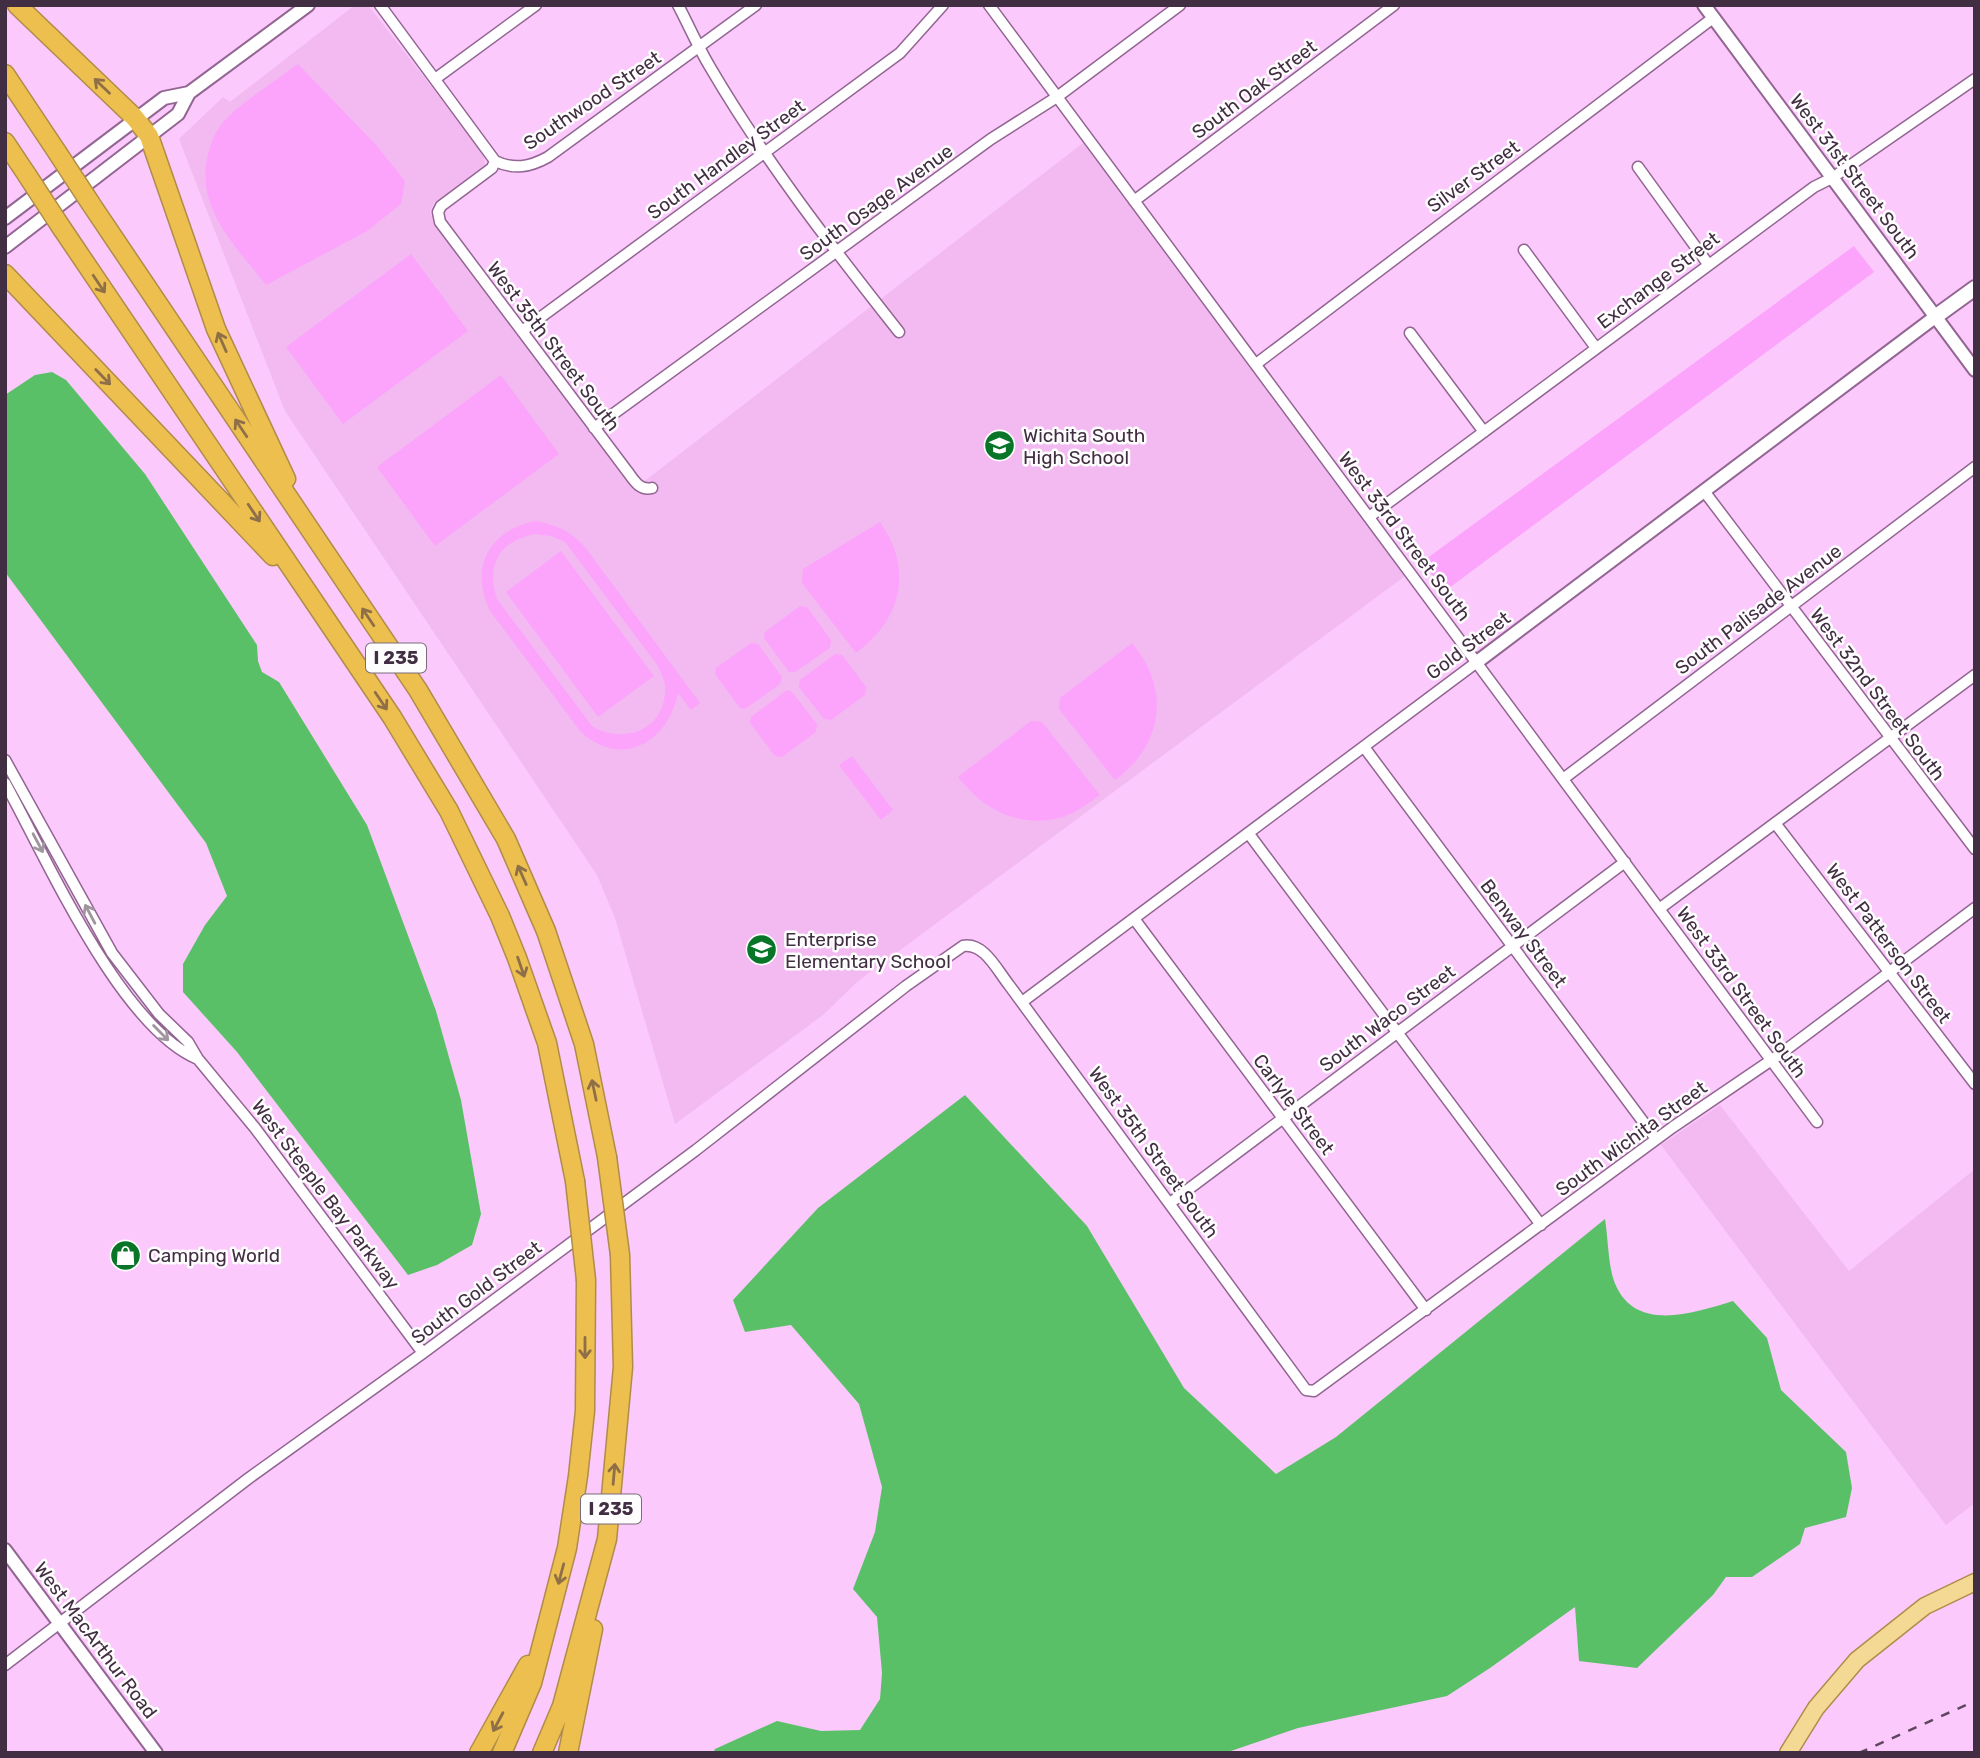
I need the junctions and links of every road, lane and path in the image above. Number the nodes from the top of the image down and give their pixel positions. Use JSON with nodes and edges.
{"nodes":[{"id":1,"x":17,"y":5,"type":"edge"},
{"id":2,"x":307,"y":5,"type":"edge"},
{"id":3,"x":380,"y":5,"type":"edge"},
{"id":4,"x":536,"y":5,"type":"edge"},
{"id":5,"x":678,"y":5,"type":"edge"},
{"id":6,"x":756,"y":5,"type":"edge"},
{"id":7,"x":943,"y":5,"type":"edge"},
{"id":8,"x":989,"y":5,"type":"edge"},
{"id":9,"x":1180,"y":5,"type":"edge"},
{"id":10,"x":1394,"y":5,"type":"edge"},
{"id":11,"x":1703,"y":5,"type":"edge"},
{"id":12,"x":1713,"y":18,"type":"junction"},
{"id":13,"x":700,"y":47,"type":"junction"},
{"id":14,"x":5,"y":74,"type":"edge"},
{"id":15,"x":435,"y":79,"type":"junction"},
{"id":16,"x":1975,"y":79,"type":"edge"},
{"id":17,"x":189,"y":93,"type":"junction"},
{"id":18,"x":1057,"y":97,"type":"junction"},
{"id":19,"x":135,"y":118,"type":"junction"},
{"id":20,"x":149,"y":136,"type":"junction"},
{"id":21,"x":5,"y":142,"type":"edge"},
{"id":22,"x":765,"y":152,"type":"junction"},
{"id":23,"x":495,"y":161,"type":"junction"},
{"id":24,"x":1638,"y":167,"type":"dead end"},
{"id":25,"x":1832,"y":178,"type":"junction"},
{"id":26,"x":1134,"y":201,"type":"junction"},
{"id":27,"x":5,"y":218,"type":"edge"},
{"id":28,"x":5,"y":247,"type":"edge"},
{"id":29,"x":1524,"y":250,"type":"dead end"},
{"id":30,"x":838,"y":253,"type":"junction"},
{"id":31,"x":1708,"y":264,"type":"junction"},
{"id":32,"x":5,"y":274,"type":"edge"},
{"id":33,"x":1975,"y":288,"type":"edge"},
{"id":34,"x":1936,"y":317,"type":"junction"},
{"id":35,"x":522,"y":331,"type":"junction"},
{"id":36,"x":899,"y":332,"type":"dead end"},
{"id":37,"x":1410,"y":333,"type":"dead end"},
{"id":38,"x":1596,"y":348,"type":"junction"},
{"id":39,"x":1256,"y":364,"type":"junction"},
{"id":40,"x":1975,"y":370,"type":"edge"},
{"id":41,"x":594,"y":428,"type":"junction"},
{"id":42,"x":1484,"y":432,"type":"junction"},
{"id":43,"x":1975,"y":467,"type":"edge"},
{"id":44,"x":652,"y":488,"type":"dead end"},
{"id":45,"x":1704,"y":491,"type":"junction"},
{"id":46,"x":1369,"y":517,"type":"junction"},
{"id":47,"x":314,"y":537,"type":"junction"},
{"id":48,"x":309,"y":595,"type":"junction"},
{"id":49,"x":1790,"y":607,"type":"junction"},
{"id":50,"x":1477,"y":662,"type":"junction"},
{"id":51,"x":1975,"y":675,"type":"edge"},
{"id":52,"x":1890,"y":738,"type":"junction"},
{"id":53,"x":1364,"y":747,"type":"junction"},
{"id":54,"x":5,"y":760,"type":"edge"},
{"id":55,"x":1563,"y":779,"type":"junction"},
{"id":56,"x":5,"y":783,"type":"edge"},
{"id":57,"x":1775,"y":823,"type":"junction"},
{"id":58,"x":1249,"y":834,"type":"junction"},
{"id":59,"x":1975,"y":849,"type":"edge"},
{"id":60,"x":1625,"y":862,"type":"junction"},
{"id":61,"x":1975,"y":908,"type":"edge"},
{"id":62,"x":1659,"y":909,"type":"junction"},
{"id":63,"x":1135,"y":920,"type":"junction"},
{"id":64,"x":967,"y":945,"type":"joint"},
{"id":65,"x":1512,"y":946,"type":"junction"},
{"id":66,"x":1889,"y":973,"type":"junction"},
{"id":67,"x":1022,"y":1002,"type":"junction"},
{"id":68,"x":1398,"y":1032,"type":"junction"},
{"id":69,"x":198,"y":1059,"type":"junction"},
{"id":70,"x":1771,"y":1060,"type":"junction"},
{"id":71,"x":1975,"y":1084,"type":"edge"},
{"id":72,"x":1283,"y":1118,"type":"junction"},
{"id":73,"x":1817,"y":1122,"type":"dead end"},
{"id":74,"x":1656,"y":1139,"type":"junction"},
{"id":75,"x":1170,"y":1203,"type":"junction"},
{"id":76,"x":1541,"y":1224,"type":"junction"},
{"id":77,"x":1426,"y":1310,"type":"junction"},
{"id":78,"x":423,"y":1353,"type":"junction"},
{"id":79,"x":1306,"y":1390,"type":"joint"},
{"id":80,"x":5,"y":1550,"type":"edge"},
{"id":81,"x":600,"y":1568,"type":"junction"},
{"id":82,"x":1975,"y":1582,"type":"edge"},
{"id":83,"x":549,"y":1617,"type":"junction"},
{"id":84,"x":60,"y":1623,"type":"junction"},
{"id":85,"x":5,"y":1665,"type":"edge"},
{"id":86,"x":156,"y":1753,"type":"edge"},
{"id":87,"x":479,"y":1753,"type":"edge"},
{"id":88,"x":502,"y":1753,"type":"edge"},
{"id":89,"x":542,"y":1753,"type":"edge"},
{"id":90,"x":568,"y":1753,"type":"edge"},
{"id":91,"x":1788,"y":1753,"type":"edge"}],
"edges":[{"from":19,"to":1,"type":"highway","one_way":true},
{"from":2,"to":17,"type":"street"},
{"from":3,"to":15,"type":"street"},
{"from":4,"to":15,"type":"street"},
{"from":5,"to":13,"type":"street"},
{"from":6,"to":13,"type":"street","name":"Southwood Street"},
{"from":7,"to":22,"type":"street","name":"South Handley Street"},
{"from":8,"to":18,"type":"street","name":"West 33rd Street South"},
{"from":9,"to":18,"type":"street","name":"South Osage Avenue"},
{"from":10,"to":26,"type":"street","name":"South Oak Street"},
{"from":11,"to":12,"type":"street","name":"West 31st Street South"},
{"from":12,"to":25,"type":"street","name":"West 31st Street South"},
{"from":12,"to":39,"type":"street","name":"Silver Street"},
{"from":13,"to":22,"type":"street"},
{"from":13,"to":23,"type":"street","name":"Southwood Street"},
{"from":47,"to":14,"type":"highway","number":"I 235","one_way":true,"bridge":true},
{"from":15,"to":23,"type":"street"},
{"from":16,"to":25,"type":"street","name":"Exchange Street"},
{"from":17,"to":19,"type":"street"},
{"from":17,"to":20,"type":"street"},
{"from":18,"to":26,"type":"street","name":"West 33rd Street South"},
{"from":18,"to":30,"type":"street","name":"South Osage Avenue"},
{"from":19,"to":20,"type":"highway"},
{"from":19,"to":27,"type":"street"},
{"from":20,"to":28,"type":"street"},
{"from":47,"to":20,"type":"highway","one_way":true},
{"from":21,"to":48,"type":"highway","number":"I 235","one_way":true,"bridge":true},
{"from":22,"to":30,"type":"street"},
{"from":22,"to":35,"type":"street","name":"South Handley Street"},
{"from":23,"to":35,"type":"street","name":"West 35th Street South"},
{"from":24,"to":31,"type":"street"},
{"from":25,"to":31,"type":"street","name":"Exchange Street"},
{"from":25,"to":34,"type":"street","name":"West 31st Street South"},
{"from":26,"to":39,"type":"street","name":"West 33rd Street South"},
{"from":29,"to":38,"type":"street"},
{"from":30,"to":36,"type":"street"},
{"from":30,"to":41,"type":"street","name":"South Osage Avenue"},
{"from":31,"to":38,"type":"street","name":"Exchange Street"},
{"from":32,"to":48,"type":"highway","one_way":true},
{"from":33,"to":34,"type":"main road"},
{"from":34,"to":40,"type":"street","name":"West 31st Street South"},
{"from":34,"to":45,"type":"street","name":"Gold Street"},
{"from":35,"to":41,"type":"street","name":"West 35th Street South"},
{"from":37,"to":42,"type":"street"},
{"from":38,"to":42,"type":"street","name":"Exchange Street"},
{"from":39,"to":46,"type":"street","name":"West 33rd Street South"},
{"from":41,"to":44,"type":"street","name":"West 35th Street South"},
{"from":42,"to":46,"type":"street","name":"Exchange Street"},
{"from":43,"to":49,"type":"street","name":"South Palisade Avenue"},
{"from":45,"to":49,"type":"street","name":"West 32nd Street South"},
{"from":45,"to":50,"type":"street","name":"Gold Street"},
{"from":46,"to":50,"type":"street","name":"West 33rd Street South"},
{"from":81,"to":47,"type":"highway","number":"I 235","one_way":true,"bridge":true},
{"from":48,"to":83,"type":"highway","number":"I 235","one_way":true,"bridge":true},
{"from":49,"to":52,"type":"street","name":"West 32nd Street South"},
{"from":49,"to":55,"type":"street","name":"South Palisade Avenue"},
{"from":50,"to":53,"type":"street","name":"Gold Street"},
{"from":50,"to":55,"type":"street","name":"West 33rd Street South"},
{"from":51,"to":52,"type":"street"},
{"from":52,"to":57,"type":"street"},
{"from":52,"to":59,"type":"street","name":"West 32nd Street South"},
{"from":53,"to":58,"type":"street","name":"Gold Street"},
{"from":53,"to":65,"type":"street","name":"Benway Street"},
{"from":69,"to":54,"type":"street","name":"West Steeple Bay Parkway","one_way":true},
{"from":55,"to":60,"type":"street","name":"West 33rd Street South"},
{"from":56,"to":69,"type":"street","name":"West Steeple Bay Parkway","one_way":true},
{"from":57,"to":62,"type":"street"},
{"from":57,"to":66,"type":"street","name":"West Patterson Street"},
{"from":58,"to":63,"type":"street","name":"Gold Street"},
{"from":58,"to":68,"type":"street"},
{"from":60,"to":62,"type":"street","name":"West 33rd Street South"},
{"from":60,"to":65,"type":"street","name":"South Waco Street"},
{"from":61,"to":66,"type":"street","name":"South Wichita Street"},
{"from":62,"to":70,"type":"street","name":"West 33rd Street South"},
{"from":63,"to":67,"type":"street","name":"Gold Street"},
{"from":63,"to":72,"type":"street","name":"Carlyle Street"},
{"from":64,"to":67,"type":"street","name":"West 35th Street South"},
{"from":64,"to":78,"type":"street","name":"South Gold Street"},
{"from":65,"to":68,"type":"street","name":"South Waco Street"},
{"from":65,"to":74,"type":"street","name":"Benway Street"},
{"from":66,"to":70,"type":"street","name":"South Wichita Street"},
{"from":66,"to":71,"type":"street","name":"West Patterson Street"},
{"from":67,"to":75,"type":"street","name":"West 35th Street South"},
{"from":68,"to":72,"type":"street","name":"South Waco Street"},
{"from":68,"to":76,"type":"street"},
{"from":69,"to":78,"type":"street","name":"West Steeple Bay Parkway"},
{"from":70,"to":73,"type":"street","name":"West 33rd Street South"},
{"from":70,"to":74,"type":"street","name":"South Wichita Street"},
{"from":72,"to":75,"type":"street","name":"South Waco Street"},
{"from":72,"to":77,"type":"street","name":"Carlyle Street"},
{"from":74,"to":76,"type":"street","name":"South Wichita Street"},
{"from":75,"to":79,"type":"street","name":"West 35th Street South"},
{"from":76,"to":77,"type":"street","name":"South Wichita Street"},
{"from":77,"to":79,"type":"street","name":"South Wichita Street"},
{"from":78,"to":84,"type":"street","name":"South Gold Street"},
{"from":80,"to":84,"type":"street","name":"West MacArthur Road"},
{"from":81,"to":89,"type":"highway","number":"I 235"},
{"from":81,"to":90,"type":"highway"},
{"from":82,"to":91,"type":"main road"},
{"from":83,"to":87,"type":"highway","one_way":true},
{"from":83,"to":88,"type":"highway","number":"I 235"},
{"from":84,"to":85,"type":"street","name":"South Gold Street"},
{"from":84,"to":86,"type":"street","name":"West MacArthur Road"}]}
